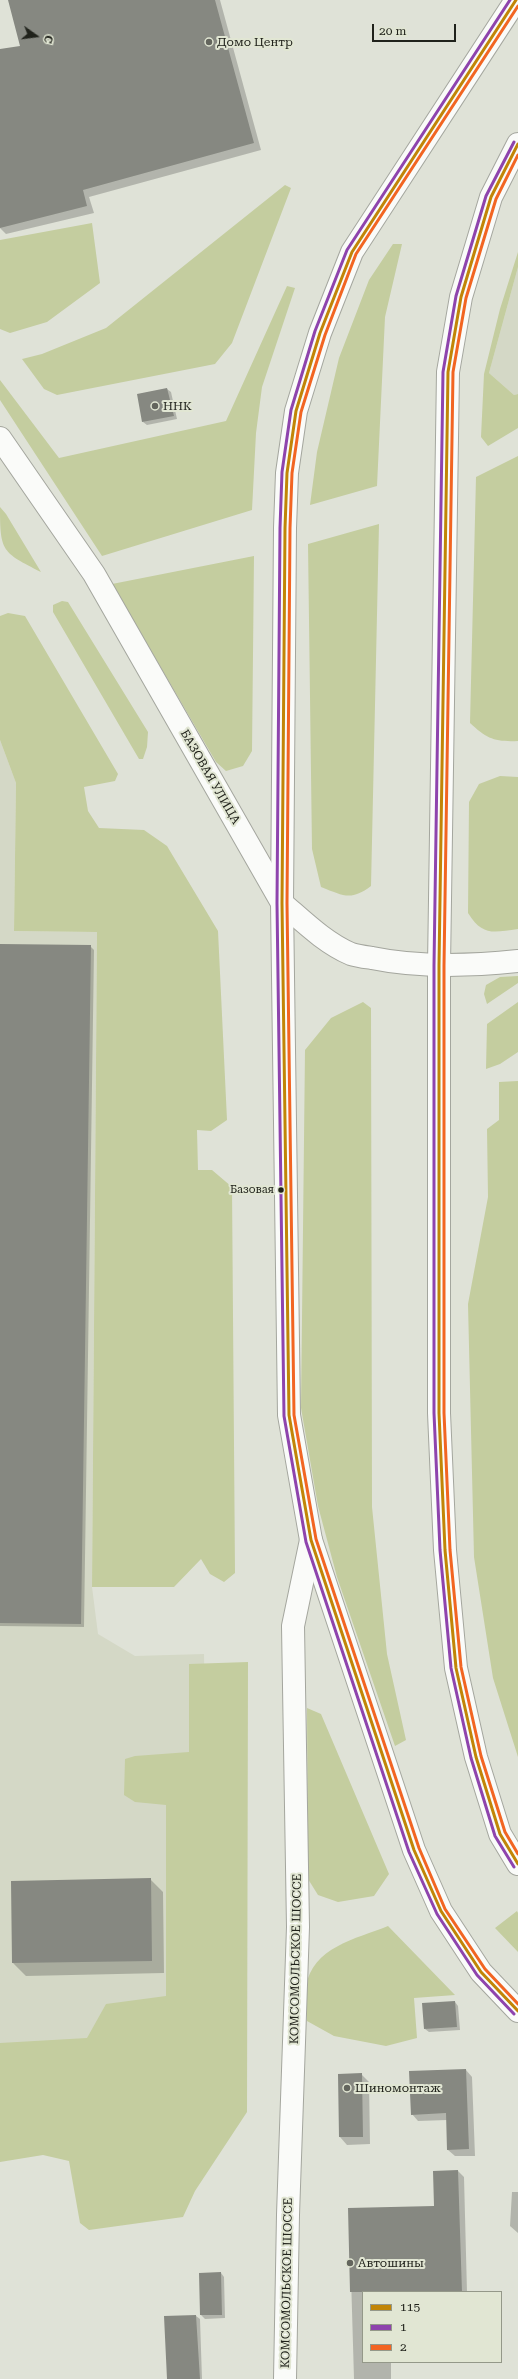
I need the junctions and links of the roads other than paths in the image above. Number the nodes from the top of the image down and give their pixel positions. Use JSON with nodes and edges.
{"nodes":[{"id":1,"x":516,"y":0,"type":"edge"},
{"id":2,"x":518,"y":144,"type":"edge"},
{"id":3,"x":0,"y":438,"type":"edge"},
{"id":4,"x":282,"y":903,"type":"junction"},
{"id":5,"x":518,"y":961,"type":"edge"},
{"id":6,"x":439,"y":965,"type":"junction"},
{"id":7,"x":311,"y":1540,"type":"junction"},
{"id":8,"x":518,"y":1864,"type":"edge"},
{"id":9,"x":518,"y":2012,"type":"edge"},
{"id":10,"x":285,"y":2379,"type":"edge"}],
"edges":[{"from":1,"to":4,"type":"main road","name":"КОМСОМОЛЬСКОЕ ШОССЕ"},
{"from":2,"to":6,"type":"main road"},
{"from":3,"to":4,"type":"main road","name":"БАЗОВАЯ УЛИЦА"},
{"from":4,"to":6,"type":"main road","name":"БАЗОВАЯ УЛИЦА"},
{"from":4,"to":7,"type":"main road","name":"КОМСОМОЛЬСКОЕ ШОССЕ"},
{"from":5,"to":6,"type":"main road","name":"БАЗОВАЯ УЛИЦА"},
{"from":6,"to":8,"type":"main road"},
{"from":7,"to":9,"type":"main road","name":"КОМСОМОЛЬСКОЕ ШОССЕ"},
{"from":7,"to":10,"type":"main road","name":"КОМСОМОЛЬСКОЕ ШОССЕ"}]}
